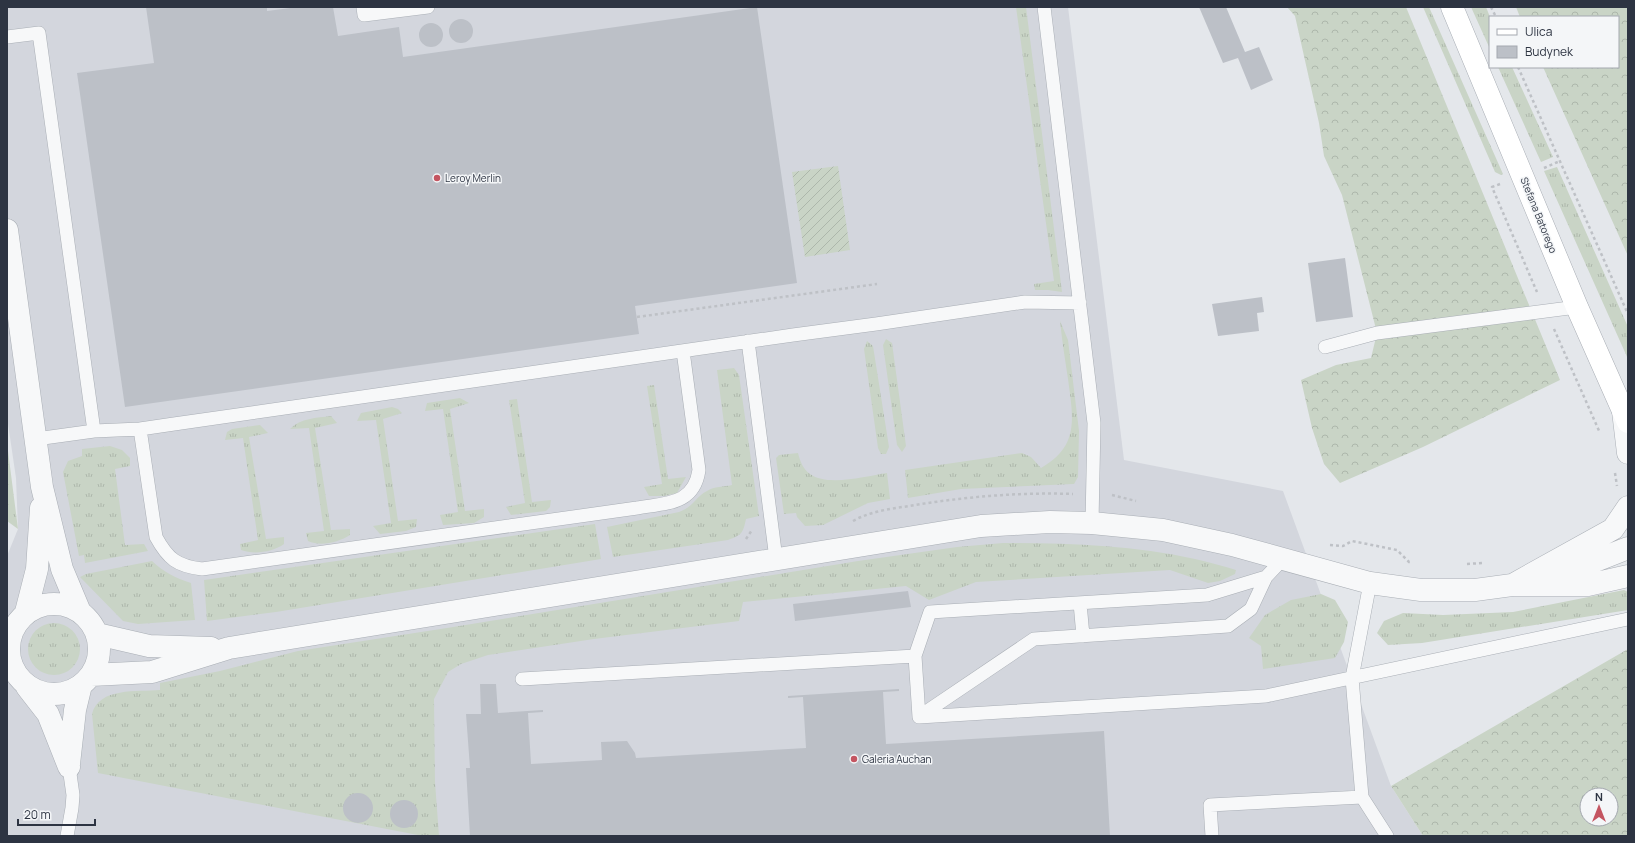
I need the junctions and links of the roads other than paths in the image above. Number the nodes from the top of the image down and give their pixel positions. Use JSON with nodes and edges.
{"nodes":[{"id":1,"x":363,"y":7,"type":"edge"},
{"id":2,"x":428,"y":7,"type":"edge"},
{"id":3,"x":1044,"y":7,"type":"edge"},
{"id":4,"x":1452,"y":7,"type":"edge"},
{"id":5,"x":7,"y":37,"type":"edge"},
{"id":6,"x":7,"y":230,"type":"edge"},
{"id":7,"x":1080,"y":303,"type":"junction"},
{"id":8,"x":1577,"y":307,"type":"junction"},
{"id":9,"x":748,"y":341,"type":"junction"},
{"id":10,"x":1325,"y":346,"type":"dead end"},
{"id":11,"x":683,"y":351,"type":"junction"},
{"id":12,"x":1626,"y":417,"type":"edge"},
{"id":13,"x":140,"y":429,"type":"junction"},
{"id":14,"x":94,"y":431,"type":"junction"},
{"id":15,"x":36,"y":440,"type":"junction"},
{"id":16,"x":1628,"y":453,"type":"edge"},
{"id":17,"x":42,"y":487,"type":"junction"},
{"id":18,"x":1623,"y":498,"type":"edge"},
{"id":19,"x":1092,"y":523,"type":"junction"},
{"id":20,"x":1628,"y":548,"type":"edge"},
{"id":21,"x":776,"y":559,"type":"junction"},
{"id":22,"x":1282,"y":559,"type":"junction"},
{"id":23,"x":1628,"y":576,"type":"edge"},
{"id":24,"x":1266,"y":577,"type":"junction"},
{"id":25,"x":1370,"y":582,"type":"junction"},
{"id":26,"x":1512,"y":585,"type":"junction"},
{"id":27,"x":1080,"y":603,"type":"junction"},
{"id":28,"x":26,"y":612,"type":"junction"},
{"id":29,"x":80,"y":612,"type":"junction"},
{"id":30,"x":1628,"y":619,"type":"edge"},
{"id":31,"x":97,"y":634,"type":"junction"},
{"id":32,"x":8,"y":636,"type":"edge"},
{"id":33,"x":1083,"y":636,"type":"junction"},
{"id":34,"x":228,"y":648,"type":"junction"},
{"id":35,"x":915,"y":656,"type":"junction"},
{"id":36,"x":1352,"y":678,"type":"junction"},
{"id":37,"x":17,"y":679,"type":"edge"},
{"id":38,"x":522,"y":679,"type":"dead end"},
{"id":39,"x":86,"y":680,"type":"junction"},
{"id":40,"x":919,"y":717,"type":"junction"},
{"id":41,"x":69,"y":767,"type":"junction"},
{"id":42,"x":1362,"y":797,"type":"junction"},
{"id":43,"x":67,"y":836,"type":"edge"},
{"id":44,"x":1212,"y":836,"type":"edge"},
{"id":45,"x":1387,"y":836,"type":"edge"}],
"edges":[{"from":1,"to":2,"type":"lane"},
{"from":3,"to":7,"type":"lane"},
{"from":4,"to":8,"type":"main road","name":"Stefana Batorego"},
{"from":5,"to":14,"type":"lane"},
{"from":6,"to":15,"type":"street"},
{"from":7,"to":9,"type":"lane"},
{"from":7,"to":19,"type":"lane"},
{"from":8,"to":10,"type":"lane"},
{"from":8,"to":12,"type":"main road","name":"Stefana Batorego"},
{"from":9,"to":11,"type":"lane"},
{"from":9,"to":21,"type":"lane"},
{"from":11,"to":13,"type":"lane"},
{"from":11,"to":13,"type":"lane"},
{"from":12,"to":16,"type":"street"},
{"from":13,"to":14,"type":"lane"},
{"from":14,"to":15,"type":"lane"},
{"from":15,"to":17,"type":"street"},
{"from":17,"to":28,"type":"street"},
{"from":17,"to":29,"type":"street"},
{"from":18,"to":26,"type":"street"},
{"from":19,"to":21,"type":"street"},
{"from":19,"to":22,"type":"street"},
{"from":20,"to":26,"type":"street"},
{"from":21,"to":34,"type":"street"},
{"from":22,"to":24,"type":"lane"},
{"from":22,"to":25,"type":"street"},
{"from":23,"to":26,"type":"street"},
{"from":24,"to":27,"type":"lane"},
{"from":24,"to":33,"type":"lane"},
{"from":25,"to":26,"type":"street"},
{"from":25,"to":36,"type":"lane"},
{"from":27,"to":33,"type":"lane"},
{"from":27,"to":35,"type":"lane"},
{"from":28,"to":29,"type":"street"},
{"from":28,"to":32,"type":"street"},
{"from":29,"to":31,"type":"street"},
{"from":30,"to":36,"type":"lane"},
{"from":31,"to":34,"type":"street"},
{"from":31,"to":39,"type":"street"},
{"from":32,"to":37,"type":"street"},
{"from":33,"to":40,"type":"lane"},
{"from":34,"to":39,"type":"street"},
{"from":35,"to":38,"type":"lane"},
{"from":35,"to":40,"type":"lane"},
{"from":36,"to":40,"type":"lane"},
{"from":36,"to":42,"type":"lane"},
{"from":37,"to":39,"type":"street"},
{"from":37,"to":41,"type":"street"},
{"from":39,"to":41,"type":"street"},
{"from":41,"to":43,"type":"lane"},
{"from":42,"to":44,"type":"lane"},
{"from":42,"to":45,"type":"lane"}]}
